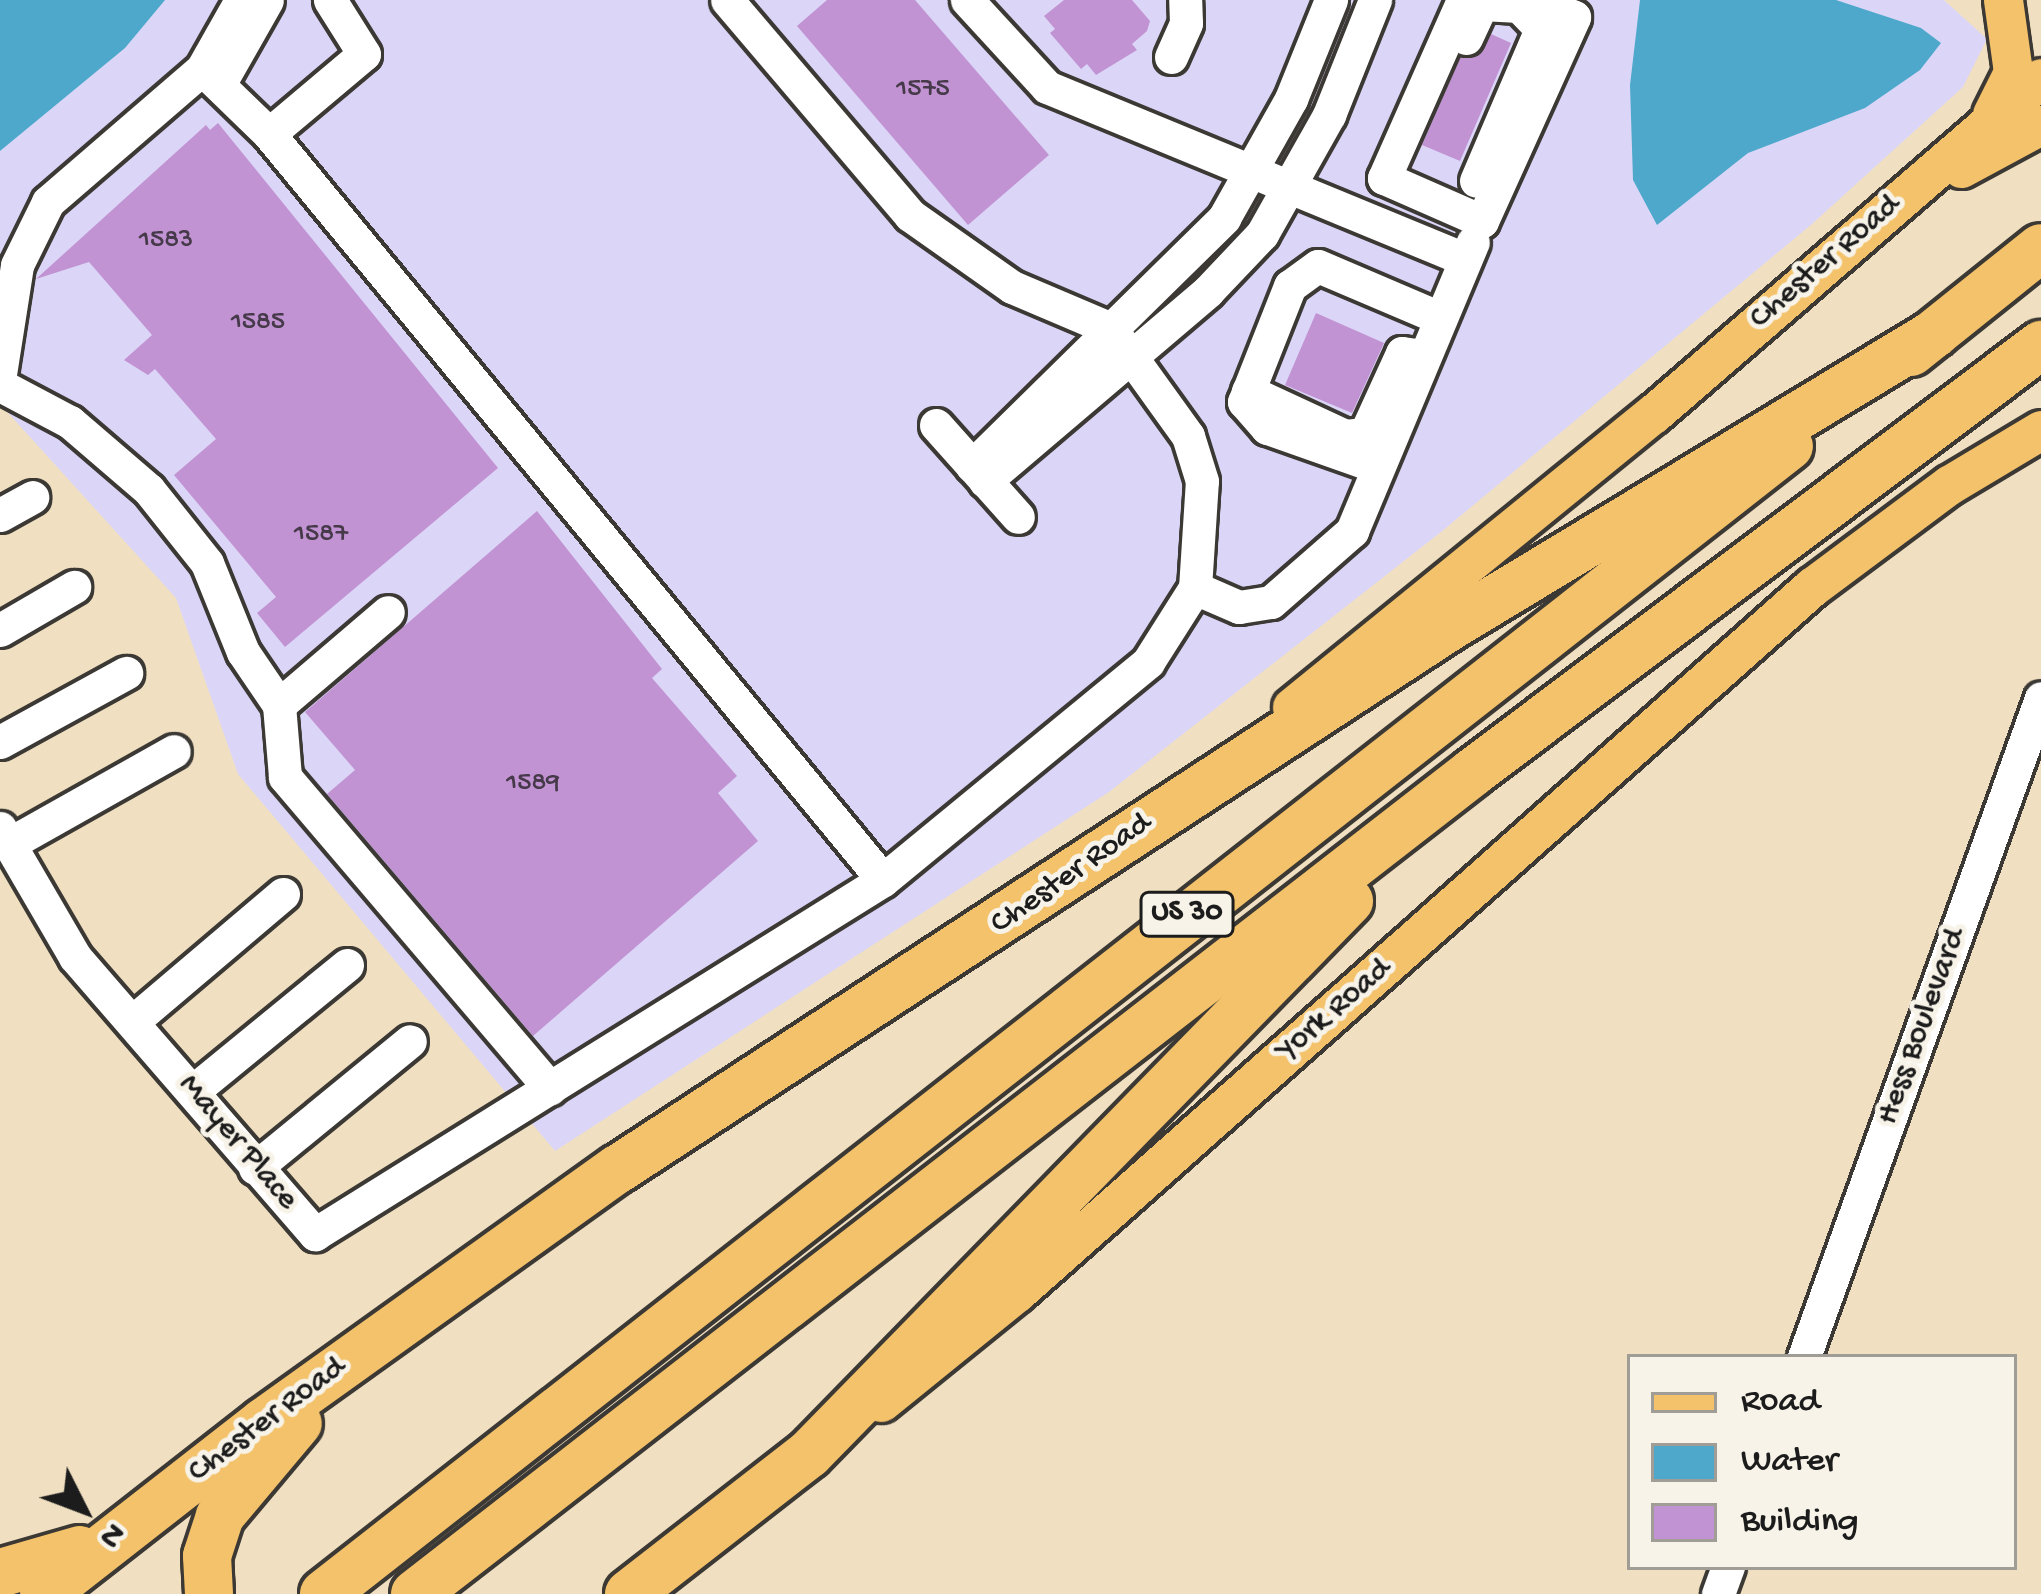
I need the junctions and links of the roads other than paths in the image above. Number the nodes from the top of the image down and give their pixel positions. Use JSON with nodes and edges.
{"nodes":[{"id":1,"x":241,"y":0,"type":"edge"},
{"id":2,"x":267,"y":0,"type":"edge"},
{"id":3,"x":330,"y":0,"type":"edge"},
{"id":4,"x":727,"y":0,"type":"edge"},
{"id":5,"x":967,"y":0,"type":"edge"},
{"id":6,"x":1185,"y":0,"type":"edge"},
{"id":7,"x":1330,"y":0,"type":"edge"},
{"id":8,"x":1375,"y":0,"type":"edge"},
{"id":9,"x":1463,"y":0,"type":"edge"},
{"id":10,"x":1538,"y":0,"type":"edge"},
{"id":11,"x":2003,"y":0,"type":"edge"},
{"id":12,"x":1171,"y":57,"type":"dead end"},
{"id":13,"x":210,"y":77,"type":"junction"},
{"id":14,"x":2041,"y":78,"type":"edge"},
{"id":15,"x":1987,"y":123,"type":"junction"},
{"id":16,"x":2041,"y":125,"type":"edge"},
{"id":17,"x":269,"y":134,"type":"junction"},
{"id":18,"x":1400,"y":145,"type":"junction"},
{"id":19,"x":1256,"y":171,"type":"junction"},
{"id":20,"x":1384,"y":178,"type":"junction"},
{"id":21,"x":1292,"y":186,"type":"junction"},
{"id":22,"x":1473,"y":216,"type":"junction"},
{"id":23,"x":1366,"y":218,"type":"junction"},
{"id":24,"x":1866,"y":229,"type":"junction"},
{"id":25,"x":2041,"y":248,"type":"edge"},
{"id":26,"x":1455,"y":255,"type":"junction"},
{"id":27,"x":1440,"y":318,"type":"junction"},
{"id":28,"x":1934,"y":334,"type":"junction"},
{"id":29,"x":1120,"y":342,"type":"junction"},
{"id":30,"x":2041,"y":345,"type":"edge"},
{"id":31,"x":1424,"y":356,"type":"junction"},
{"id":32,"x":0,"y":374,"type":"edge"},
{"id":33,"x":0,"y":385,"type":"edge"},
{"id":34,"x":1248,"y":391,"type":"junction"},
{"id":35,"x":936,"y":424,"type":"dead end"},
{"id":36,"x":2041,"y":430,"type":"edge"},
{"id":37,"x":1378,"y":467,"type":"junction"},
{"id":38,"x":979,"y":474,"type":"junction"},
{"id":39,"x":32,"y":496,"type":"dead end"},
{"id":40,"x":0,"y":515,"type":"edge"},
{"id":41,"x":1018,"y":518,"type":"dead end"},
{"id":42,"x":74,"y":587,"type":"dead end"},
{"id":43,"x":1195,"y":588,"type":"junction"},
{"id":44,"x":388,"y":611,"type":"dead end"},
{"id":45,"x":0,"y":629,"type":"edge"},
{"id":46,"x":126,"y":673,"type":"dead end"},
{"id":47,"x":2041,"y":698,"type":"edge"},
{"id":48,"x":279,"y":705,"type":"junction"},
{"id":49,"x":0,"y":742,"type":"edge"},
{"id":50,"x":174,"y":752,"type":"dead end"},
{"id":51,"x":1473,"y":772,"type":"junction"},
{"id":52,"x":4,"y":836,"type":"edge"},
{"id":53,"x":1110,"y":854,"type":"junction"},
{"id":54,"x":883,"y":880,"type":"junction"},
{"id":55,"x":283,"y":894,"type":"dead end"},
{"id":56,"x":347,"y":965,"type":"dead end"},
{"id":57,"x":132,"y":1022,"type":"junction"},
{"id":58,"x":410,"y":1041,"type":"dead end"},
{"id":59,"x":550,"y":1088,"type":"junction"},
{"id":60,"x":193,"y":1091,"type":"junction"},
{"id":61,"x":255,"y":1168,"type":"junction"},
{"id":62,"x":366,"y":1348,"type":"junction"},
{"id":63,"x":1805,"y":1354,"type":"edge"},
{"id":64,"x":809,"y":1454,"type":"junction"},
{"id":65,"x":118,"y":1535,"type":"junction"},
{"id":66,"x":0,"y":1573,"type":"edge"},
{"id":67,"x":330,"y":1589,"type":"edge"},
{"id":68,"x":44,"y":1594,"type":"edge"},
{"id":69,"x":209,"y":1594,"type":"edge"},
{"id":70,"x":415,"y":1594,"type":"edge"},
{"id":71,"x":629,"y":1594,"type":"edge"}],
"edges":[{"from":1,"to":13,"type":"street"},
{"from":2,"to":13,"type":"street"},
{"from":3,"to":17,"type":"street"},
{"from":4,"to":29,"type":"street"},
{"from":5,"to":19,"type":"street"},
{"from":6,"to":12,"type":"street"},
{"from":7,"to":19,"type":"street"},
{"from":8,"to":21,"type":"street"},
{"from":9,"to":18,"type":"street"},
{"from":10,"to":22,"type":"street"},
{"from":11,"to":15,"type":"main road"},
{"from":13,"to":17,"type":"street"},
{"from":13,"to":32,"type":"street"},
{"from":14,"to":15,"type":"main road","name":"Chester Road"},
{"from":15,"to":24,"type":"main road","name":"Chester Road"},
{"from":16,"to":24,"type":"main road"},
{"from":17,"to":54,"type":"street"},
{"from":18,"to":20,"type":"street"},
{"from":18,"to":22,"type":"street"},
{"from":19,"to":21,"type":"street"},
{"from":19,"to":29,"type":"street"},
{"from":20,"to":22,"type":"street"},
{"from":20,"to":23,"type":"street"},
{"from":21,"to":23,"type":"street"},
{"from":21,"to":29,"type":"street"},
{"from":22,"to":26,"type":"street"},
{"from":23,"to":26,"type":"street"},
{"from":24,"to":53,"type":"main road","name":"Chester Road"},
{"from":25,"to":28,"type":"highway","number":"US 30"},
{"from":26,"to":27,"type":"street"},
{"from":27,"to":31,"type":"street"},
{"from":27,"to":34,"type":"street"},
{"from":28,"to":53,"type":"highway"},
{"from":28,"to":67,"type":"highway","number":"US 30"},
{"from":29,"to":38,"type":"street"},
{"from":29,"to":43,"type":"street"},
{"from":30,"to":51,"type":"highway","number":"US 30"},
{"from":31,"to":34,"type":"street"},
{"from":31,"to":37,"type":"street"},
{"from":33,"to":48,"type":"street"},
{"from":34,"to":37,"type":"street"},
{"from":35,"to":38,"type":"street"},
{"from":36,"to":64,"type":"main road","name":"York Road"},
{"from":37,"to":43,"type":"street"},
{"from":38,"to":41,"type":"street"},
{"from":39,"to":40,"type":"street"},
{"from":42,"to":45,"type":"street"},
{"from":43,"to":54,"type":"street"},
{"from":44,"to":48,"type":"street"},
{"from":46,"to":49,"type":"street"},
{"from":47,"to":63,"type":"street","name":"Hess Boulevard"},
{"from":48,"to":59,"type":"street"},
{"from":50,"to":52,"type":"street"},
{"from":51,"to":64,"type":"highway"},
{"from":51,"to":70,"type":"highway","number":"US 30"},
{"from":52,"to":57,"type":"street","name":"Mayer Place"},
{"from":53,"to":62,"type":"highway","name":"Chester Road"},
{"from":54,"to":59,"type":"street"},
{"from":55,"to":57,"type":"street"},
{"from":56,"to":60,"type":"street"},
{"from":57,"to":60,"type":"street","name":"Mayer Place"},
{"from":58,"to":61,"type":"street"},
{"from":59,"to":61,"type":"street","name":"Mayer Place"},
{"from":60,"to":61,"type":"street","name":"Mayer Place"},
{"from":62,"to":65,"type":"highway","name":"Chester Road"},
{"from":62,"to":69,"type":"highway"},
{"from":64,"to":71,"type":"highway","name":"York Road"},
{"from":65,"to":66,"type":"highway"},
{"from":65,"to":68,"type":"highway","name":"Chester Road"}]}
